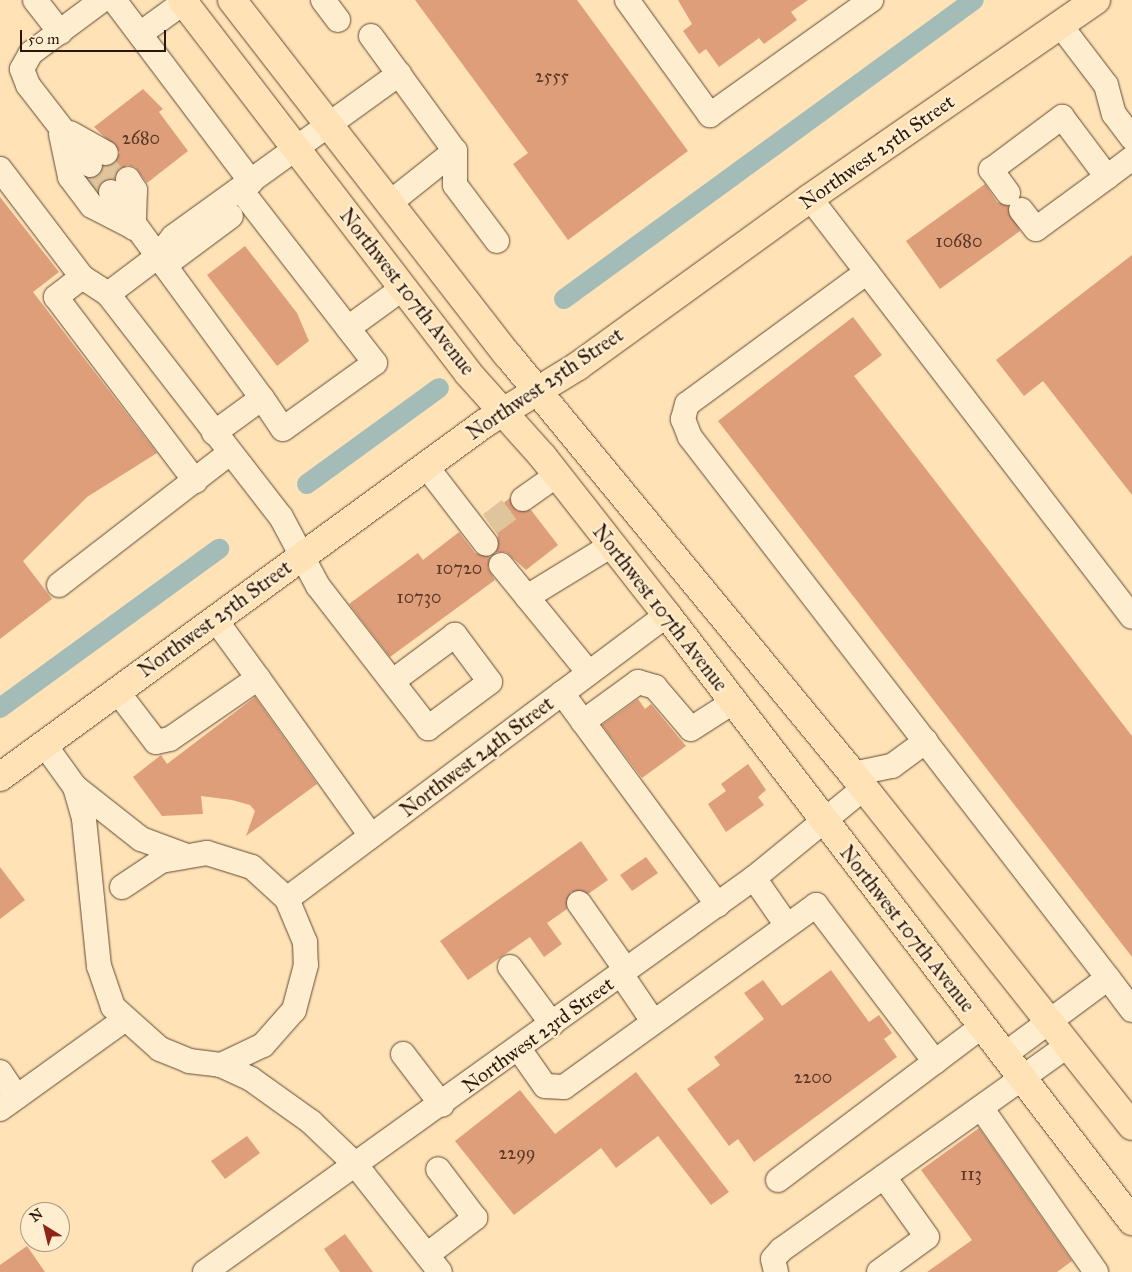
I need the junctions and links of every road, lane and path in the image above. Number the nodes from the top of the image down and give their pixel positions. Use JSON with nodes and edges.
{"nodes":[{"id":1,"x":35,"y":0,"type":"edge"},
{"id":2,"x":102,"y":0,"type":"edge"},
{"id":3,"x":114,"y":0,"type":"edge"},
{"id":4,"x":232,"y":0,"type":"edge"},
{"id":5,"x":323,"y":0,"type":"edge"},
{"id":6,"x":627,"y":0,"type":"edge"},
{"id":7,"x":872,"y":0,"type":"edge"},
{"id":8,"x":1096,"y":0,"type":"edge"},
{"id":9,"x":183,"y":1,"type":"edge"},
{"id":10,"x":845,"y":7,"type":"edge"},
{"id":11,"x":338,"y":20,"type":"dead end"},
{"id":12,"x":1061,"y":26,"type":"junction"},
{"id":13,"x":60,"y":32,"type":"junction"},
{"id":14,"x":140,"y":34,"type":"junction"},
{"id":15,"x":371,"y":36,"type":"dead end"},
{"id":16,"x":399,"y":74,"type":"junction"},
{"id":17,"x":330,"y":124,"type":"junction"},
{"id":18,"x":60,"y":127,"type":"junction"},
{"id":19,"x":1132,"y":138,"type":"edge"},
{"id":20,"x":296,"y":148,"type":"junction"},
{"id":21,"x":455,"y":151,"type":"junction"},
{"id":22,"x":1132,"y":158,"type":"edge"},
{"id":23,"x":95,"y":162,"type":"tunnel mouth"},
{"id":24,"x":0,"y":169,"type":"edge"},
{"id":25,"x":1107,"y":178,"type":"junction"},
{"id":26,"x":115,"y":189,"type":"tunnel mouth"},
{"id":27,"x":248,"y":191,"type":"junction"},
{"id":28,"x":810,"y":198,"type":"junction"},
{"id":29,"x":391,"y":202,"type":"junction"},
{"id":30,"x":134,"y":228,"type":"junction"},
{"id":31,"x":497,"y":241,"type":"dead end"},
{"id":32,"x":161,"y":261,"type":"junction"},
{"id":33,"x":867,"y":272,"type":"junction"},
{"id":34,"x":82,"y":277,"type":"junction"},
{"id":35,"x":403,"y":288,"type":"junction"},
{"id":36,"x":108,"y":294,"type":"junction"},
{"id":37,"x":348,"y":328,"type":"junction"},
{"id":38,"x":539,"y":391,"type":"junction"},
{"id":39,"x":262,"y":398,"type":"junction"},
{"id":40,"x":504,"y":412,"type":"junction"},
{"id":41,"x":214,"y":433,"type":"junction"},
{"id":42,"x":230,"y":453,"type":"junction"},
{"id":43,"x":426,"y":466,"type":"junction"},
{"id":44,"x":556,"y":475,"type":"junction"},
{"id":45,"x":196,"y":481,"type":"junction"},
{"id":46,"x":523,"y":499,"type":"tunnel mouth"},
{"id":47,"x":484,"y":534,"type":"dead end"},
{"id":48,"x":612,"y":545,"type":"junction"},
{"id":49,"x":302,"y":555,"type":"junction"},
{"id":50,"x":501,"y":566,"type":"dead end"},
{"id":51,"x":59,"y":585,"type":"dead end"},
{"id":52,"x":527,"y":597,"type":"junction"},
{"id":53,"x":667,"y":615,"type":"junction"},
{"id":54,"x":1132,"y":617,"type":"edge"},
{"id":55,"x":215,"y":619,"type":"junction"},
{"id":56,"x":589,"y":674,"type":"junction"},
{"id":57,"x":258,"y":678,"type":"junction"},
{"id":58,"x":393,"y":681,"type":"dead end"},
{"id":59,"x":117,"y":691,"type":"junction"},
{"id":60,"x":562,"y":693,"type":"junction"},
{"id":61,"x":733,"y":702,"type":"junction"},
{"id":62,"x":583,"y":722,"type":"junction"},
{"id":63,"x":926,"y":740,"type":"junction"},
{"id":64,"x":44,"y":744,"type":"junction"},
{"id":65,"x":0,"y":777,"type":"edge"},
{"id":66,"x":859,"y":781,"type":"junction"},
{"id":67,"x":75,"y":786,"type":"junction"},
{"id":68,"x":825,"y":822,"type":"junction"},
{"id":69,"x":371,"y":836,"type":"junction"},
{"id":70,"x":184,"y":855,"type":"junction"},
{"id":71,"x":754,"y":878,"type":"junction"},
{"id":72,"x":122,"y":888,"type":"dead end"},
{"id":73,"x":287,"y":899,"type":"junction"},
{"id":74,"x":579,"y":903,"type":"dead end"},
{"id":75,"x":718,"y":905,"type":"junction"},
{"id":76,"x":786,"y":924,"type":"junction"},
{"id":77,"x":510,"y":967,"type":"dead end"},
{"id":78,"x":624,"y":972,"type":"junction"},
{"id":79,"x":1108,"y":978,"type":"junction"},
{"id":80,"x":1132,"y":1010,"type":"edge"},
{"id":81,"x":124,"y":1020,"type":"junction"},
{"id":82,"x":654,"y":1020,"type":"junction"},
{"id":83,"x":1050,"y":1022,"type":"junction"},
{"id":84,"x":552,"y":1024,"type":"junction"},
{"id":85,"x":982,"y":1026,"type":"junction"},
{"id":86,"x":1068,"y":1045,"type":"junction"},
{"id":87,"x":519,"y":1049,"type":"junction"},
{"id":88,"x":403,"y":1054,"type":"dead end"},
{"id":89,"x":1004,"y":1055,"type":"junction"},
{"id":90,"x":935,"y":1062,"type":"junction"},
{"id":91,"x":221,"y":1065,"type":"junction"},
{"id":92,"x":0,"y":1072,"type":"edge"},
{"id":93,"x":1023,"y":1080,"type":"junction"},
{"id":94,"x":9,"y":1103,"type":"edge"},
{"id":95,"x":442,"y":1105,"type":"junction"},
{"id":96,"x":982,"y":1109,"type":"junction"},
{"id":97,"x":1132,"y":1126,"type":"edge"},
{"id":98,"x":355,"y":1164,"type":"junction"},
{"id":99,"x":438,"y":1170,"type":"dead end"},
{"id":100,"x":884,"y":1177,"type":"junction"},
{"id":101,"x":778,"y":1180,"type":"dead end"},
{"id":102,"x":1132,"y":1221,"type":"edge"},
{"id":103,"x":434,"y":1263,"type":"edge"},
{"id":104,"x":205,"y":1272,"type":"edge"},
{"id":105,"x":776,"y":1272,"type":"edge"},
{"id":106,"x":879,"y":1272,"type":"edge"},
{"id":107,"x":1096,"y":1272,"type":"edge"}],
"edges":[{"from":1,"to":13,"type":"street"},
{"from":2,"to":13,"type":"street"},
{"from":3,"to":14,"type":"street"},
{"from":4,"to":17,"type":"main road","name":"Northwest 107th Avenue"},
{"from":5,"to":11,"type":"street"},
{"from":6,"to":10,"type":"street"},
{"from":7,"to":10,"type":"street"},
{"from":8,"to":12,"type":"main road","name":"Northwest 25th Street"},
{"from":9,"to":14,"type":"street"},
{"from":9,"to":20,"type":"main road","name":"Northwest 107th Avenue"},
{"from":12,"to":19,"type":"street"},
{"from":12,"to":28,"type":"main road","name":"Northwest 25th Street"},
{"from":13,"to":18,"type":"street"},
{"from":14,"to":27,"type":"street"},
{"from":15,"to":16,"type":"street"},
{"from":16,"to":17,"type":"street"},
{"from":16,"to":21,"type":"street"},
{"from":17,"to":20,"type":"street"},
{"from":17,"to":29,"type":"main road","name":"Northwest 107th Avenue"},
{"from":18,"to":23,"type":"street"},
{"from":18,"to":30,"type":"street"},
{"from":20,"to":27,"type":"street"},
{"from":20,"to":35,"type":"main road","name":"Northwest 107th Avenue"},
{"from":21,"to":29,"type":"street"},
{"from":21,"to":31,"type":"street"},
{"from":22,"to":25,"type":"street"},
{"from":24,"to":34,"type":"street"},
{"from":25,"to":25,"type":"street"},
{"from":26,"to":30,"type":"street"},
{"from":27,"to":32,"type":"street"},
{"from":27,"to":37,"type":"street"},
{"from":28,"to":33,"type":"street"},
{"from":28,"to":38,"type":"main road","name":"Northwest 25th Street"},
{"from":29,"to":38,"type":"main road","name":"Northwest 107th Avenue"},
{"from":30,"to":32,"type":"street"},
{"from":32,"to":36,"type":"street"},
{"from":32,"to":39,"type":"street"},
{"from":33,"to":54,"type":"street"},
{"from":33,"to":63,"type":"street"},
{"from":34,"to":36,"type":"street"},
{"from":34,"to":45,"type":"street"},
{"from":35,"to":37,"type":"street"},
{"from":35,"to":40,"type":"main road","name":"Northwest 107th Avenue"},
{"from":36,"to":41,"type":"street"},
{"from":37,"to":39,"type":"street"},
{"from":38,"to":40,"type":"main road","name":"Northwest 25th Street"},
{"from":38,"to":66,"type":"main road","name":"Northwest 107th Avenue"},
{"from":39,"to":41,"type":"street"},
{"from":40,"to":43,"type":"main road","name":"Northwest 25th Street"},
{"from":40,"to":44,"type":"main road","name":"Northwest 107th Avenue"},
{"from":41,"to":42,"type":"street"},
{"from":42,"to":45,"type":"street"},
{"from":42,"to":49,"type":"street"},
{"from":43,"to":47,"type":"street"},
{"from":43,"to":49,"type":"main road","name":"Northwest 25th Street"},
{"from":44,"to":46,"type":"street"},
{"from":44,"to":48,"type":"main road","name":"Northwest 107th Avenue"},
{"from":45,"to":51,"type":"street"},
{"from":48,"to":52,"type":"street"},
{"from":48,"to":53,"type":"main road","name":"Northwest 107th Avenue"},
{"from":49,"to":55,"type":"main road","name":"Northwest 25th Street"},
{"from":49,"to":58,"type":"street"},
{"from":50,"to":52,"type":"street"},
{"from":52,"to":56,"type":"street"},
{"from":53,"to":56,"type":"street","name":"Northwest 24th Street"},
{"from":53,"to":61,"type":"main road","name":"Northwest 107th Avenue"},
{"from":55,"to":57,"type":"street"},
{"from":55,"to":59,"type":"main road","name":"Northwest 25th Street"},
{"from":56,"to":60,"type":"street","name":"Northwest 24th Street"},
{"from":57,"to":59,"type":"street"},
{"from":57,"to":69,"type":"street"},
{"from":59,"to":64,"type":"main road","name":"Northwest 25th Street"},
{"from":60,"to":62,"type":"street"},
{"from":60,"to":69,"type":"street","name":"Northwest 24th Street"},
{"from":61,"to":62,"type":"street"},
{"from":61,"to":68,"type":"main road","name":"Northwest 107th Avenue"},
{"from":62,"to":75,"type":"street"},
{"from":63,"to":66,"type":"street"},
{"from":63,"to":79,"type":"street"},
{"from":64,"to":65,"type":"main road","name":"Northwest 25th Street"},
{"from":64,"to":67,"type":"street"},
{"from":66,"to":68,"type":"street","name":"Northwest 23rd Street"},
{"from":66,"to":83,"type":"main road","name":"Northwest 107th Avenue"},
{"from":67,"to":70,"type":"street"},
{"from":67,"to":81,"type":"street"},
{"from":68,"to":71,"type":"street","name":"Northwest 23rd Street"},
{"from":68,"to":85,"type":"main road","name":"Northwest 107th Avenue"},
{"from":69,"to":73,"type":"street","name":"Northwest 24th Street"},
{"from":70,"to":72,"type":"street"},
{"from":70,"to":73,"type":"street"},
{"from":71,"to":75,"type":"street","name":"Northwest 23rd Street"},
{"from":71,"to":76,"type":"street"},
{"from":73,"to":91,"type":"street"},
{"from":74,"to":78,"type":"street"},
{"from":75,"to":78,"type":"street","name":"Northwest 23rd Street"},
{"from":76,"to":82,"type":"street"},
{"from":76,"to":90,"type":"street"},
{"from":77,"to":84,"type":"street"},
{"from":78,"to":82,"type":"street"},
{"from":78,"to":84,"type":"street","name":"Northwest 23rd Street"},
{"from":79,"to":80,"type":"street"},
{"from":79,"to":83,"type":"street"},
{"from":81,"to":91,"type":"street"},
{"from":81,"to":94,"type":"street"},
{"from":82,"to":87,"type":"street"},
{"from":83,"to":86,"type":"main road","name":"Northwest 107th Avenue"},
{"from":83,"to":89,"type":"street"},
{"from":84,"to":87,"type":"street","name":"Northwest 23rd Street"},
{"from":85,"to":89,"type":"main road","name":"Northwest 107th Avenue"},
{"from":85,"to":90,"type":"street"},
{"from":86,"to":93,"type":"street"},
{"from":86,"to":97,"type":"main road","name":"Northwest 107th Avenue"},
{"from":87,"to":95,"type":"street","name":"Northwest 23rd Street"},
{"from":88,"to":95,"type":"street"},
{"from":89,"to":93,"type":"main road","name":"Northwest 107th Avenue"},
{"from":90,"to":101,"type":"street"},
{"from":91,"to":98,"type":"street"},
{"from":92,"to":94,"type":"street"},
{"from":93,"to":96,"type":"street"},
{"from":93,"to":102,"type":"main road","name":"Northwest 107th Avenue"},
{"from":95,"to":98,"type":"street","name":"Northwest 23rd Street"},
{"from":96,"to":100,"type":"street"},
{"from":96,"to":107,"type":"street"},
{"from":98,"to":103,"type":"street"},
{"from":98,"to":104,"type":"street","name":"Northwest 23rd Street"},
{"from":99,"to":103,"type":"street"},
{"from":100,"to":105,"type":"street"},
{"from":100,"to":106,"type":"street"}]}
